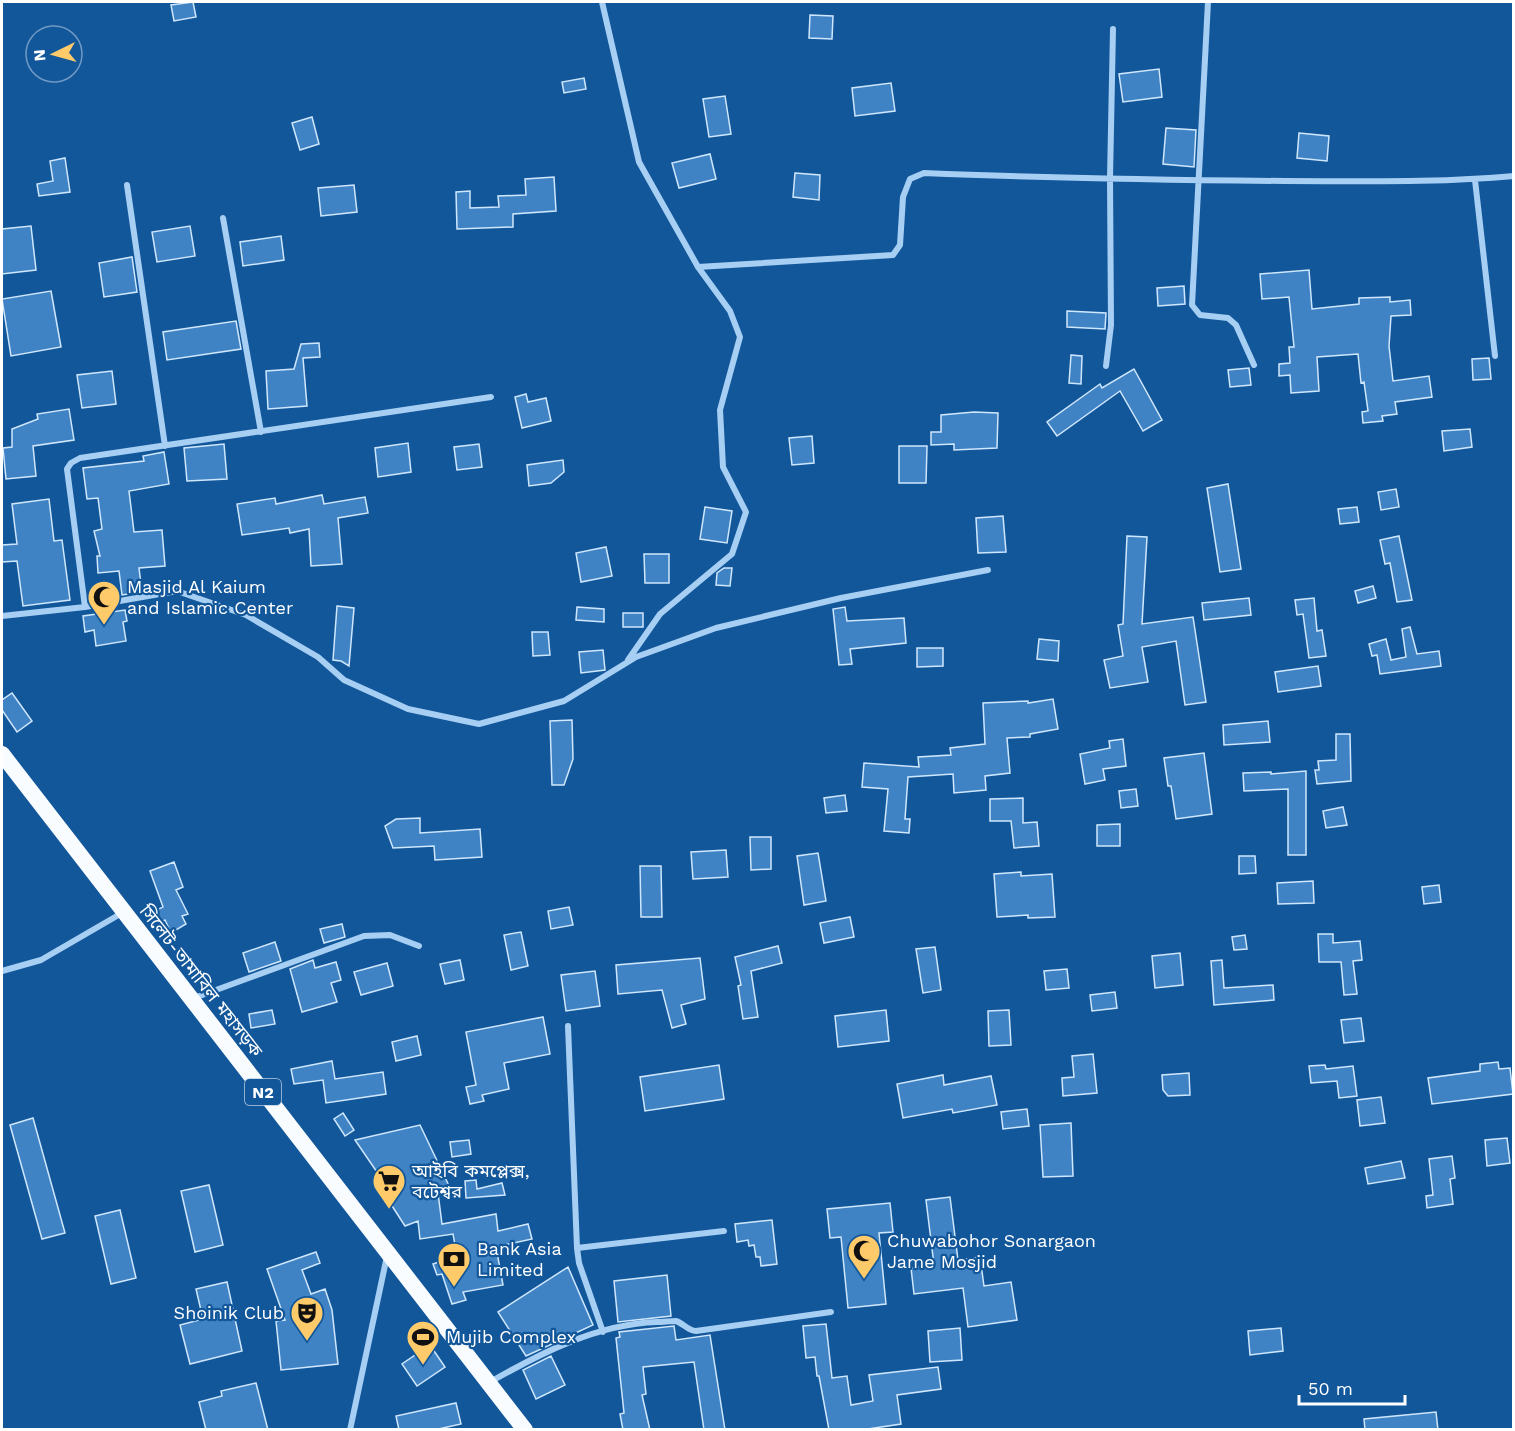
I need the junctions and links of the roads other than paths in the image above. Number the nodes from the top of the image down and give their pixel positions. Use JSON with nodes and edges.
{"nodes":[{"id":1,"x":602,"y":2,"type":"edge"},
{"id":2,"x":1208,"y":2,"type":"edge"},
{"id":3,"x":1113,"y":29,"type":"dead end"},
{"id":4,"x":1514,"y":176,"type":"edge"},
{"id":5,"x":1110,"y":178,"type":"junction"},
{"id":6,"x":1198,"y":180,"type":"junction"},
{"id":7,"x":1474,"y":180,"type":"junction"},
{"id":8,"x":127,"y":185,"type":"dead end"},
{"id":9,"x":224,"y":218,"type":"dead end"},
{"id":10,"x":698,"y":267,"type":"junction"},
{"id":11,"x":1496,"y":356,"type":"dead end"},
{"id":12,"x":1254,"y":365,"type":"dead end"},
{"id":13,"x":1106,"y":366,"type":"dead end"},
{"id":14,"x":491,"y":398,"type":"dead end"},
{"id":15,"x":261,"y":432,"type":"junction"},
{"id":16,"x":165,"y":446,"type":"junction"},
{"id":17,"x":988,"y":570,"type":"dead end"},
{"id":18,"x":85,"y":607,"type":"junction"},
{"id":19,"x":2,"y":616,"type":"edge"},
{"id":20,"x":626,"y":663,"type":"junction"},
{"id":21,"x":2,"y":754,"type":"edge"},
{"id":22,"x":124,"y":912,"type":"junction"},
{"id":23,"x":419,"y":946,"type":"dead end"},
{"id":24,"x":2,"y":970,"type":"edge"},
{"id":25,"x":191,"y":999,"type":"junction"},
{"id":26,"x":568,"y":1026,"type":"dead end"},
{"id":27,"x":724,"y":1231,"type":"dead end"},
{"id":28,"x":577,"y":1248,"type":"junction"},
{"id":29,"x":387,"y":1253,"type":"junction"},
{"id":30,"x":831,"y":1312,"type":"dead end"},
{"id":31,"x":603,"y":1332,"type":"junction"},
{"id":32,"x":489,"y":1383,"type":"junction"},
{"id":33,"x":350,"y":1430,"type":"edge"},
{"id":34,"x":525,"y":1430,"type":"edge"}],
"edges":[{"from":1,"to":10,"type":"street"},
{"from":2,"to":6,"type":"street"},
{"from":3,"to":5,"type":"street"},
{"from":4,"to":7,"type":"street"},
{"from":5,"to":6,"type":"street"},
{"from":5,"to":10,"type":"street"},
{"from":5,"to":13,"type":"street"},
{"from":6,"to":7,"type":"street"},
{"from":6,"to":12,"type":"street"},
{"from":7,"to":11,"type":"street"},
{"from":8,"to":16,"type":"street"},
{"from":9,"to":15,"type":"street"},
{"from":10,"to":20,"type":"street"},
{"from":14,"to":15,"type":"street"},
{"from":15,"to":16,"type":"street"},
{"from":16,"to":18,"type":"street"},
{"from":17,"to":20,"type":"street"},
{"from":18,"to":19,"type":"street"},
{"from":18,"to":20,"type":"street"},
{"from":21,"to":22,"type":"highway","name":"সিলেট-তামাবিল মহাসড়ক","number":"N2"},
{"from":22,"to":24,"type":"street"},
{"from":22,"to":25,"type":"highway","name":"সিলেট-তামাবিল মহাসড়ক","number":"N2"},
{"from":23,"to":25,"type":"street"},
{"from":25,"to":29,"type":"highway","name":"সিলেট-তামাবিল মহাসড়ক","number":"N2"},
{"from":26,"to":28,"type":"street"},
{"from":27,"to":28,"type":"street"},
{"from":28,"to":31,"type":"street"},
{"from":29,"to":32,"type":"highway","name":"সিলেট-তামাবিল মহাসড়ক","number":"N2"},
{"from":29,"to":33,"type":"street"},
{"from":30,"to":31,"type":"street"},
{"from":31,"to":32,"type":"street"},
{"from":32,"to":34,"type":"highway","name":"সিলেট-তামাবিল মহাসড়ক","number":"N2"}]}
